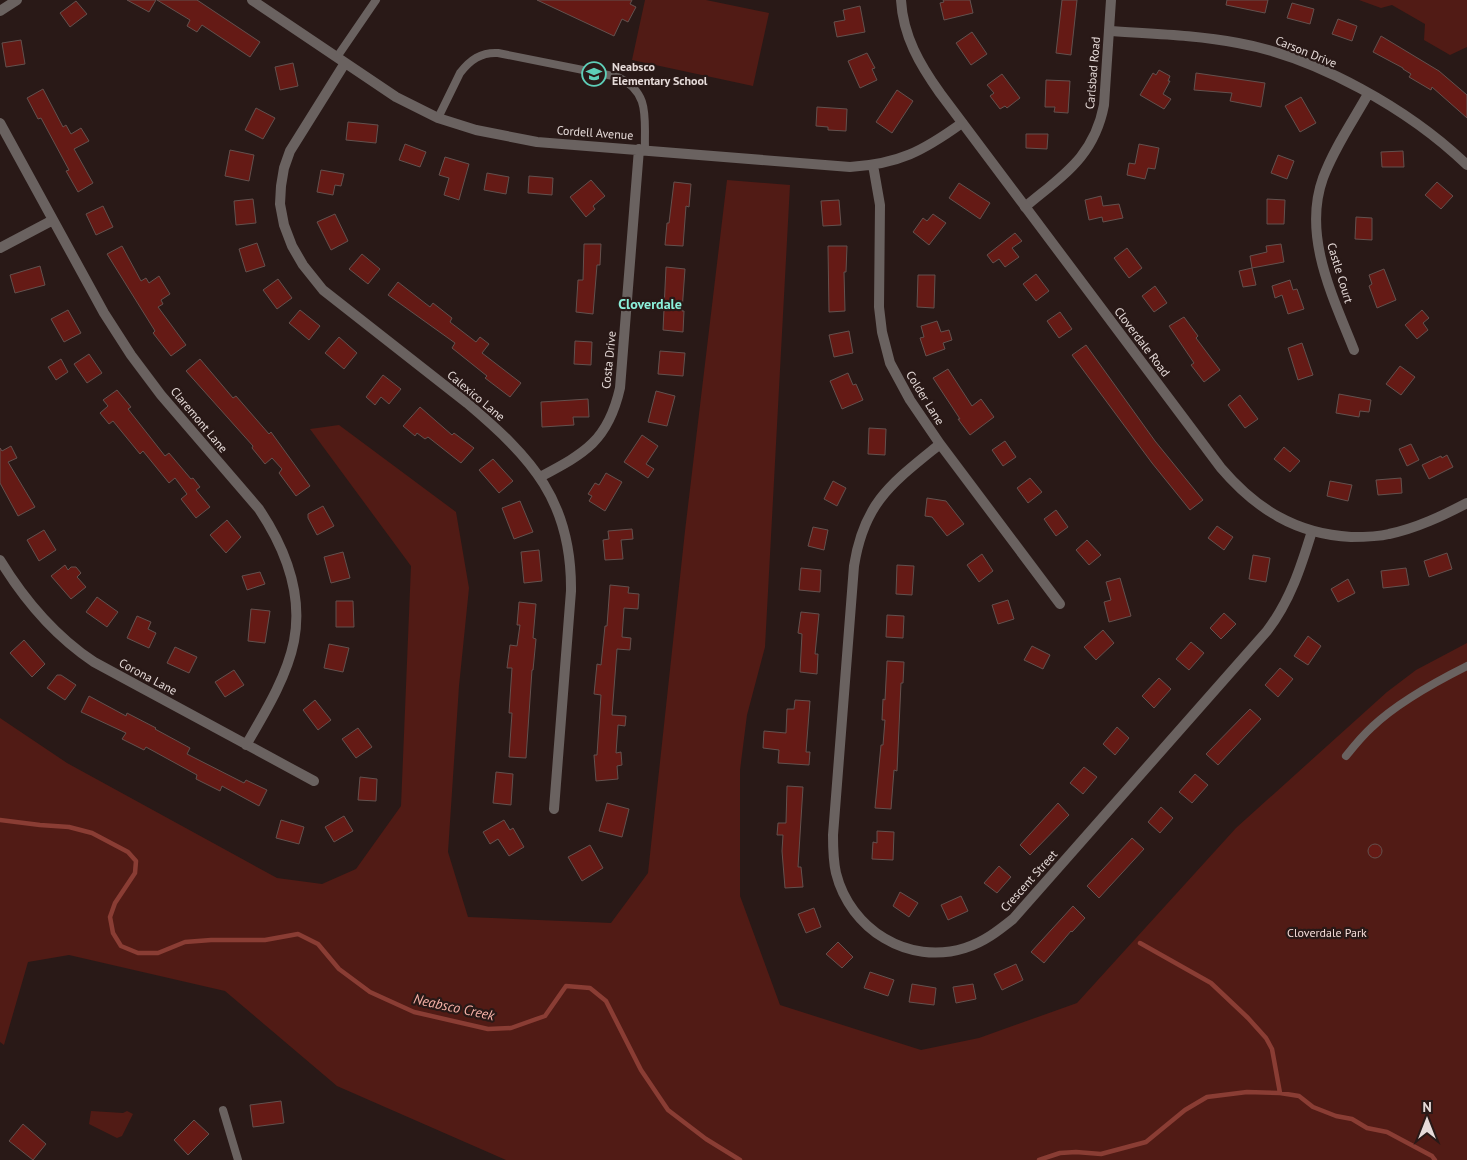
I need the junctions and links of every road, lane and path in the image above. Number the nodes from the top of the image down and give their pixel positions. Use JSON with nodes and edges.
{"nodes":[{"id":1,"x":17,"y":0,"type":"edge"},
{"id":2,"x":252,"y":0,"type":"edge"},
{"id":3,"x":901,"y":0,"type":"edge"},
{"id":4,"x":1111,"y":0,"type":"edge"},
{"id":5,"x":372,"y":1,"type":"edge"},
{"id":6,"x":0,"y":11,"type":"edge"},
{"id":7,"x":1109,"y":31,"type":"junction"},
{"id":8,"x":341,"y":60,"type":"junction"},
{"id":9,"x":1368,"y":94,"type":"junction"},
{"id":10,"x":438,"y":118,"type":"junction"},
{"id":11,"x":0,"y":122,"type":"edge"},
{"id":12,"x":962,"y":123,"type":"junction"},
{"id":13,"x":642,"y":149,"type":"junction"},
{"id":14,"x":873,"y":165,"type":"junction"},
{"id":15,"x":1467,"y":165,"type":"edge"},
{"id":16,"x":1025,"y":207,"type":"junction"},
{"id":17,"x":52,"y":220,"type":"junction"},
{"id":18,"x":0,"y":248,"type":"edge"},
{"id":19,"x":1354,"y":350,"type":"dead end"},
{"id":20,"x":940,"y":444,"type":"junction"},
{"id":21,"x":540,"y":477,"type":"junction"},
{"id":22,"x":1467,"y":503,"type":"edge"},
{"id":23,"x":1312,"y":531,"type":"junction"},
{"id":24,"x":0,"y":560,"type":"edge"},
{"id":25,"x":1060,"y":604,"type":"dead end"},
{"id":26,"x":1467,"y":666,"type":"edge"},
{"id":27,"x":246,"y":745,"type":"junction"},
{"id":28,"x":1346,"y":756,"type":"dead end"},
{"id":29,"x":314,"y":781,"type":"dead end"},
{"id":30,"x":554,"y":809,"type":"dead end"},
{"id":31,"x":223,"y":1110,"type":"dead end"},
{"id":32,"x":238,"y":1160,"type":"edge"}],
"edges":[{"from":1,"to":6,"type":"street"},
{"from":2,"to":8,"type":"street","name":"Cordell Avenue"},
{"from":3,"to":12,"type":"street","name":"Cloverdale Road"},
{"from":4,"to":7,"type":"street","name":"Carlsbad Road"},
{"from":5,"to":8,"type":"lane"},
{"from":7,"to":9,"type":"street","name":"Carson Drive"},
{"from":7,"to":16,"type":"street","name":"Carlsbad Road"},
{"from":8,"to":10,"type":"street","name":"Cordell Avenue"},
{"from":8,"to":21,"type":"street","name":"Calexico Lane"},
{"from":9,"to":15,"type":"street","name":"Carson Drive"},
{"from":9,"to":19,"type":"street","name":"Castle Court"},
{"from":10,"to":13,"type":"street","name":"Cordell Avenue"},
{"from":10,"to":13,"type":"lane"},
{"from":11,"to":17,"type":"street","name":"Claremont Lane"},
{"from":12,"to":14,"type":"street","name":"Cordell Avenue"},
{"from":12,"to":16,"type":"street","name":"Cloverdale Road"},
{"from":13,"to":14,"type":"street","name":"Cordell Avenue"},
{"from":13,"to":21,"type":"street","name":"Costa Drive"},
{"from":14,"to":20,"type":"street","name":"Colder Lane"},
{"from":16,"to":23,"type":"street","name":"Cloverdale Road"},
{"from":17,"to":18,"type":"street"},
{"from":17,"to":27,"type":"street","name":"Claremont Lane"},
{"from":20,"to":23,"type":"street","name":"Crescent Street"},
{"from":20,"to":25,"type":"street","name":"Colder Lane"},
{"from":21,"to":30,"type":"street","name":"Calexico Lane"},
{"from":22,"to":23,"type":"street","name":"Cloverdale Road"},
{"from":24,"to":27,"type":"street","name":"Corona Lane"},
{"from":26,"to":28,"type":"lane"},
{"from":27,"to":29,"type":"street","name":"Corona Lane"},
{"from":31,"to":32,"type":"lane"}]}
